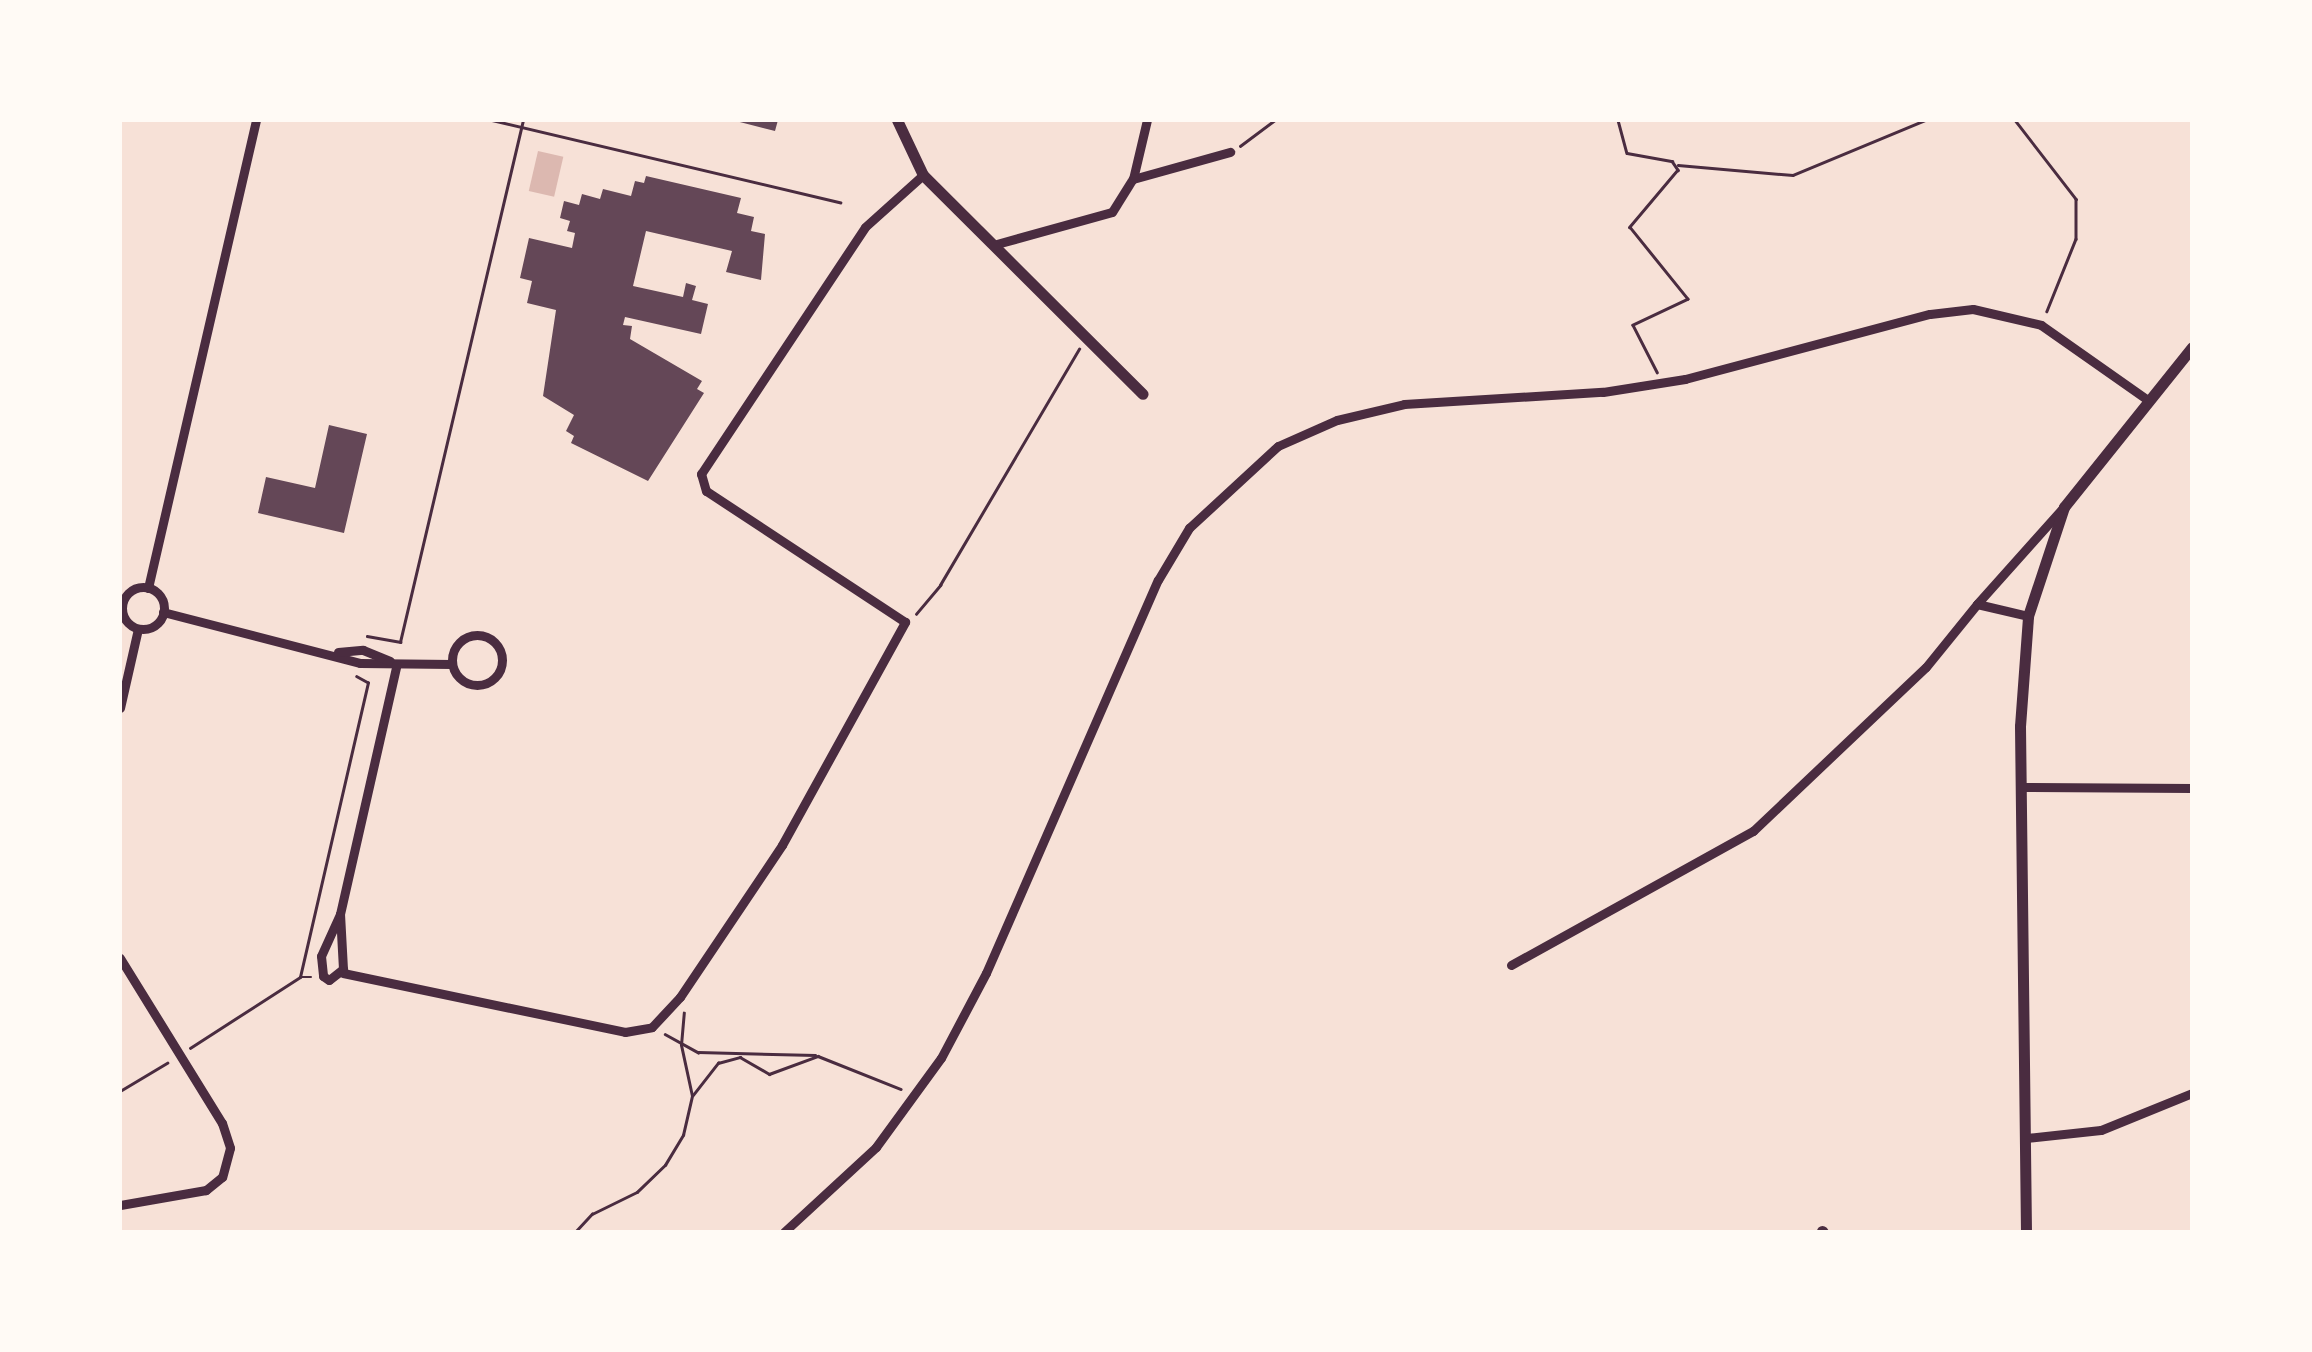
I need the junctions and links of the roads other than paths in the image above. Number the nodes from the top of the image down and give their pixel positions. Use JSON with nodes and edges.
{"nodes":[{"id":1,"x":256,"y":120,"type":"edge"},
{"id":2,"x":897,"y":120,"type":"edge"},
{"id":3,"x":1147,"y":120,"type":"edge"},
{"id":4,"x":1230,"y":152,"type":"road end"},
{"id":5,"x":923,"y":175,"type":"junction"},
{"id":6,"x":1134,"y":179,"type":"junction"},
{"id":7,"x":992,"y":244,"type":"junction"},
{"id":8,"x":2192,"y":348,"type":"edge"},
{"id":9,"x":1144,"y":394,"type":"dead end"},
{"id":10,"x":2149,"y":402,"type":"junction"},
{"id":11,"x":2064,"y":507,"type":"junction"},
{"id":12,"x":148,"y":588,"type":"junction"},
{"id":13,"x":121,"y":604,"type":"edge"},
{"id":14,"x":1978,"y":604,"type":"junction"},
{"id":15,"x":164,"y":612,"type":"junction"},
{"id":16,"x":2028,"y":616,"type":"junction"},
{"id":17,"x":138,"y":629,"type":"junction"},
{"id":18,"x":335,"y":652,"type":"junction"},
{"id":19,"x":397,"y":664,"type":"junction"},
{"id":20,"x":452,"y":664,"type":"junction"},
{"id":21,"x":120,"y":708,"type":"edge"},
{"id":22,"x":2020,"y":788,"type":"junction"},
{"id":23,"x":2192,"y":788,"type":"edge"},
{"id":24,"x":340,"y":914,"type":"junction"},
{"id":25,"x":120,"y":958,"type":"edge"},
{"id":26,"x":1511,"y":965,"type":"dead end"},
{"id":27,"x":342,"y":974,"type":"junction"},
{"id":28,"x":2192,"y":1093,"type":"edge"},
{"id":29,"x":2026,"y":1138,"type":"junction"},
{"id":30,"x":120,"y":1205,"type":"edge"},
{"id":31,"x":784,"y":1232,"type":"edge"},
{"id":32,"x":2026,"y":1232,"type":"edge"}],
"edges":[{"from":1,"to":12,"type":"street"},
{"from":2,"to":5,"type":"street"},
{"from":3,"to":6,"type":"street"},
{"from":4,"to":6,"type":"street"},
{"from":5,"to":7,"type":"street"},
{"from":5,"to":27,"type":"street"},
{"from":6,"to":7,"type":"street"},
{"from":7,"to":9,"type":"street"},
{"from":8,"to":10,"type":"street"},
{"from":10,"to":11,"type":"street"},
{"from":10,"to":31,"type":"street"},
{"from":11,"to":14,"type":"street"},
{"from":11,"to":16,"type":"street"},
{"from":12,"to":13,"type":"street"},
{"from":12,"to":15,"type":"street"},
{"from":13,"to":17,"type":"street"},
{"from":14,"to":16,"type":"street"},
{"from":14,"to":26,"type":"street"},
{"from":15,"to":17,"type":"street"},
{"from":15,"to":18,"type":"street"},
{"from":16,"to":22,"type":"street"},
{"from":17,"to":21,"type":"street"},
{"from":18,"to":19,"type":"street"},
{"from":18,"to":19,"type":"street"},
{"from":19,"to":20,"type":"street"},
{"from":19,"to":24,"type":"street"},
{"from":20,"to":20,"type":"street"},
{"from":22,"to":23,"type":"street"},
{"from":22,"to":29,"type":"street"},
{"from":24,"to":27,"type":"street"},
{"from":24,"to":27,"type":"street"},
{"from":25,"to":30,"type":"street"},
{"from":28,"to":29,"type":"street"},
{"from":29,"to":32,"type":"street"}]}
